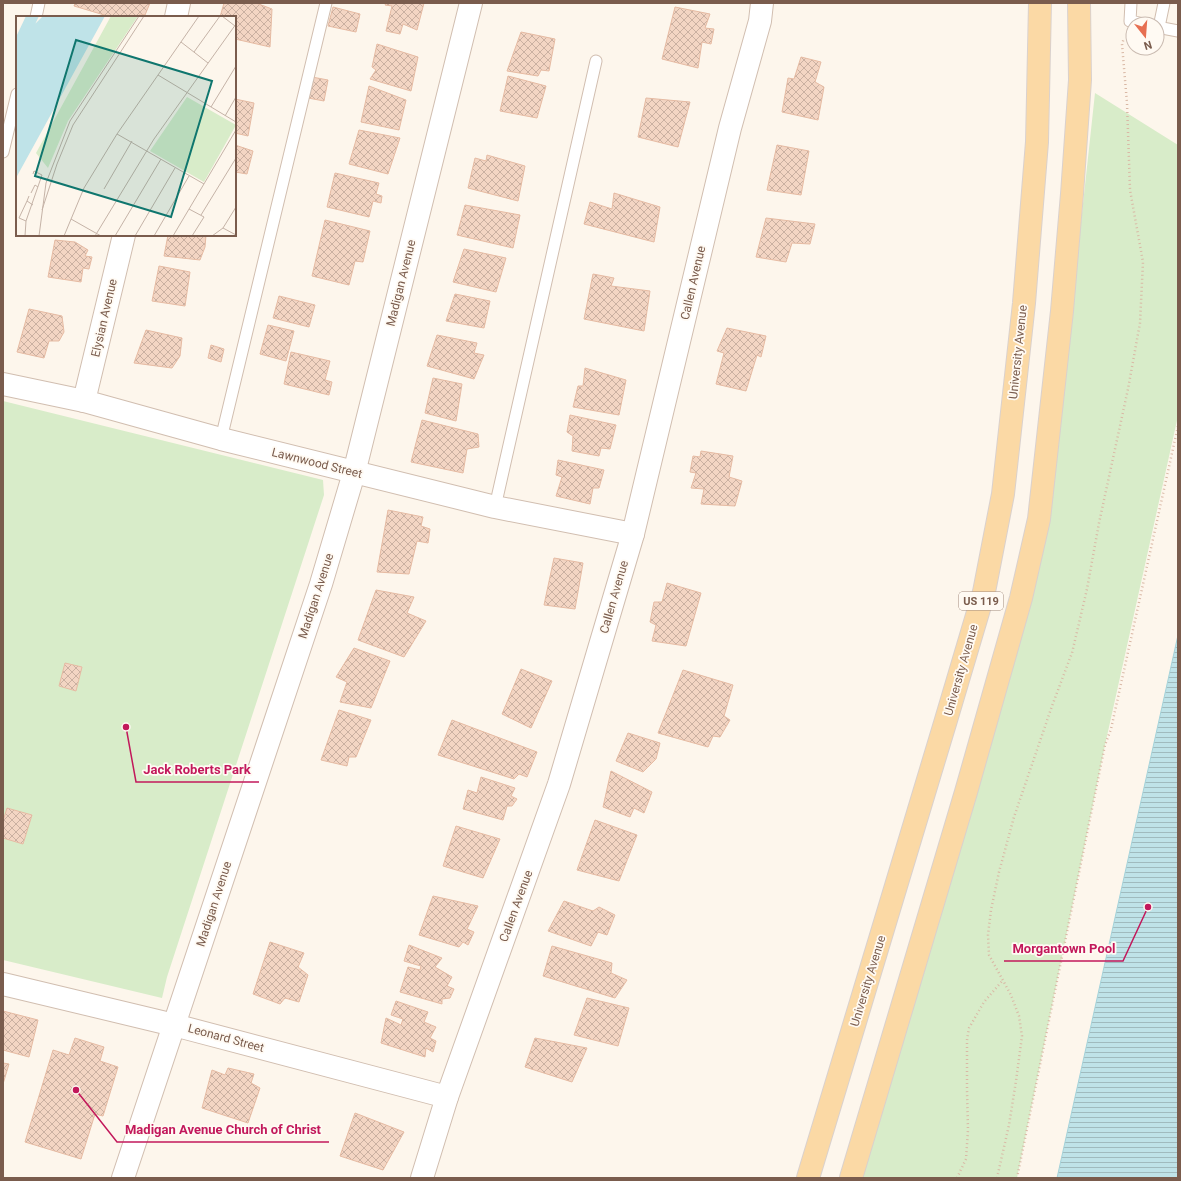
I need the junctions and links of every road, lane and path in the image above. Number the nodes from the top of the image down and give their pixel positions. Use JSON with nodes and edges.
{"nodes":[{"id":1,"x":39,"y":3,"type":"edge"},
{"id":2,"x":179,"y":3,"type":"edge"},
{"id":3,"x":326,"y":3,"type":"edge"},
{"id":4,"x":471,"y":3,"type":"edge"},
{"id":5,"x":762,"y":3,"type":"edge"},
{"id":6,"x":1040,"y":3,"type":"edge"},
{"id":7,"x":1079,"y":3,"type":"edge"},
{"id":8,"x":1131,"y":3,"type":"edge"},
{"id":9,"x":1164,"y":3,"type":"edge"},
{"id":10,"x":36,"y":16,"type":"edge"},
{"id":11,"x":176,"y":16,"type":"edge"},
{"id":12,"x":1130,"y":16,"type":"edge"},
{"id":13,"x":1161,"y":16,"type":"edge"},
{"id":14,"x":1165,"y":28,"type":"edge"},
{"id":15,"x":1178,"y":31,"type":"edge"},
{"id":16,"x":1125,"y":35,"type":"edge"},
{"id":17,"x":596,"y":61,"type":"dead end"},
{"id":18,"x":16,"y":98,"type":"edge"},
{"id":19,"x":3,"y":152,"type":"edge"},
{"id":20,"x":124,"y":236,"type":"edge"},
{"id":21,"x":3,"y":384,"type":"edge"},
{"id":22,"x":84,"y":401,"type":"junction"},
{"id":23,"x":1178,"y":426,"type":"edge"},
{"id":24,"x":222,"y":439,"type":"junction"},
{"id":25,"x":354,"y":473,"type":"junction"},
{"id":26,"x":495,"y":507,"type":"junction"},
{"id":27,"x":633,"y":534,"type":"junction"},
{"id":28,"x":1003,"y":980,"type":"junction"},
{"id":29,"x":3,"y":984,"type":"edge"},
{"id":30,"x":174,"y":1025,"type":"junction"},
{"id":31,"x":447,"y":1097,"type":"junction"},
{"id":32,"x":123,"y":1178,"type":"edge"},
{"id":33,"x":422,"y":1178,"type":"edge"},
{"id":34,"x":808,"y":1178,"type":"edge"},
{"id":35,"x":851,"y":1178,"type":"edge"},
{"id":36,"x":957,"y":1178,"type":"edge"},
{"id":37,"x":997,"y":1178,"type":"edge"},
{"id":38,"x":1017,"y":1178,"type":"edge"}],
"edges":[{"from":1,"to":10,"type":"lane"},
{"from":2,"to":11,"type":"street"},
{"from":3,"to":24,"type":"lane"},
{"from":4,"to":25,"type":"street","name":"Madigan Avenue"},
{"from":5,"to":27,"type":"street","name":"Callen Avenue"},
{"from":6,"to":34,"type":"main road","name":"University Avenue","number":"US 119"},
{"from":7,"to":35,"type":"main road","number":"US 119"},
{"from":8,"to":12,"type":"lane"},
{"from":9,"to":13,"type":"lane"},
{"from":14,"to":15,"type":"lane"},
{"from":16,"to":28,"type":"path"},
{"from":17,"to":26,"type":"lane"},
{"from":18,"to":19,"type":"lane"},
{"from":20,"to":22,"type":"street","name":"Elysian Avenue"},
{"from":21,"to":22,"type":"street","name":"Lawnwood Street"},
{"from":22,"to":24,"type":"street","name":"Lawnwood Street"},
{"from":23,"to":38,"type":"path"},
{"from":24,"to":25,"type":"street","name":"Lawnwood Street"},
{"from":25,"to":26,"type":"street","name":"Lawnwood Street"},
{"from":25,"to":30,"type":"street","name":"Madigan Avenue"},
{"from":26,"to":27,"type":"street","name":"Lawnwood Street"},
{"from":27,"to":31,"type":"street","name":"Callen Avenue"},
{"from":28,"to":36,"type":"path"},
{"from":28,"to":37,"type":"path"},
{"from":29,"to":30,"type":"street","name":"Leonard Street"},
{"from":30,"to":31,"type":"street","name":"Leonard Street"},
{"from":30,"to":32,"type":"street","name":"Madigan Avenue"},
{"from":31,"to":33,"type":"street","name":"Callen Avenue"}]}
